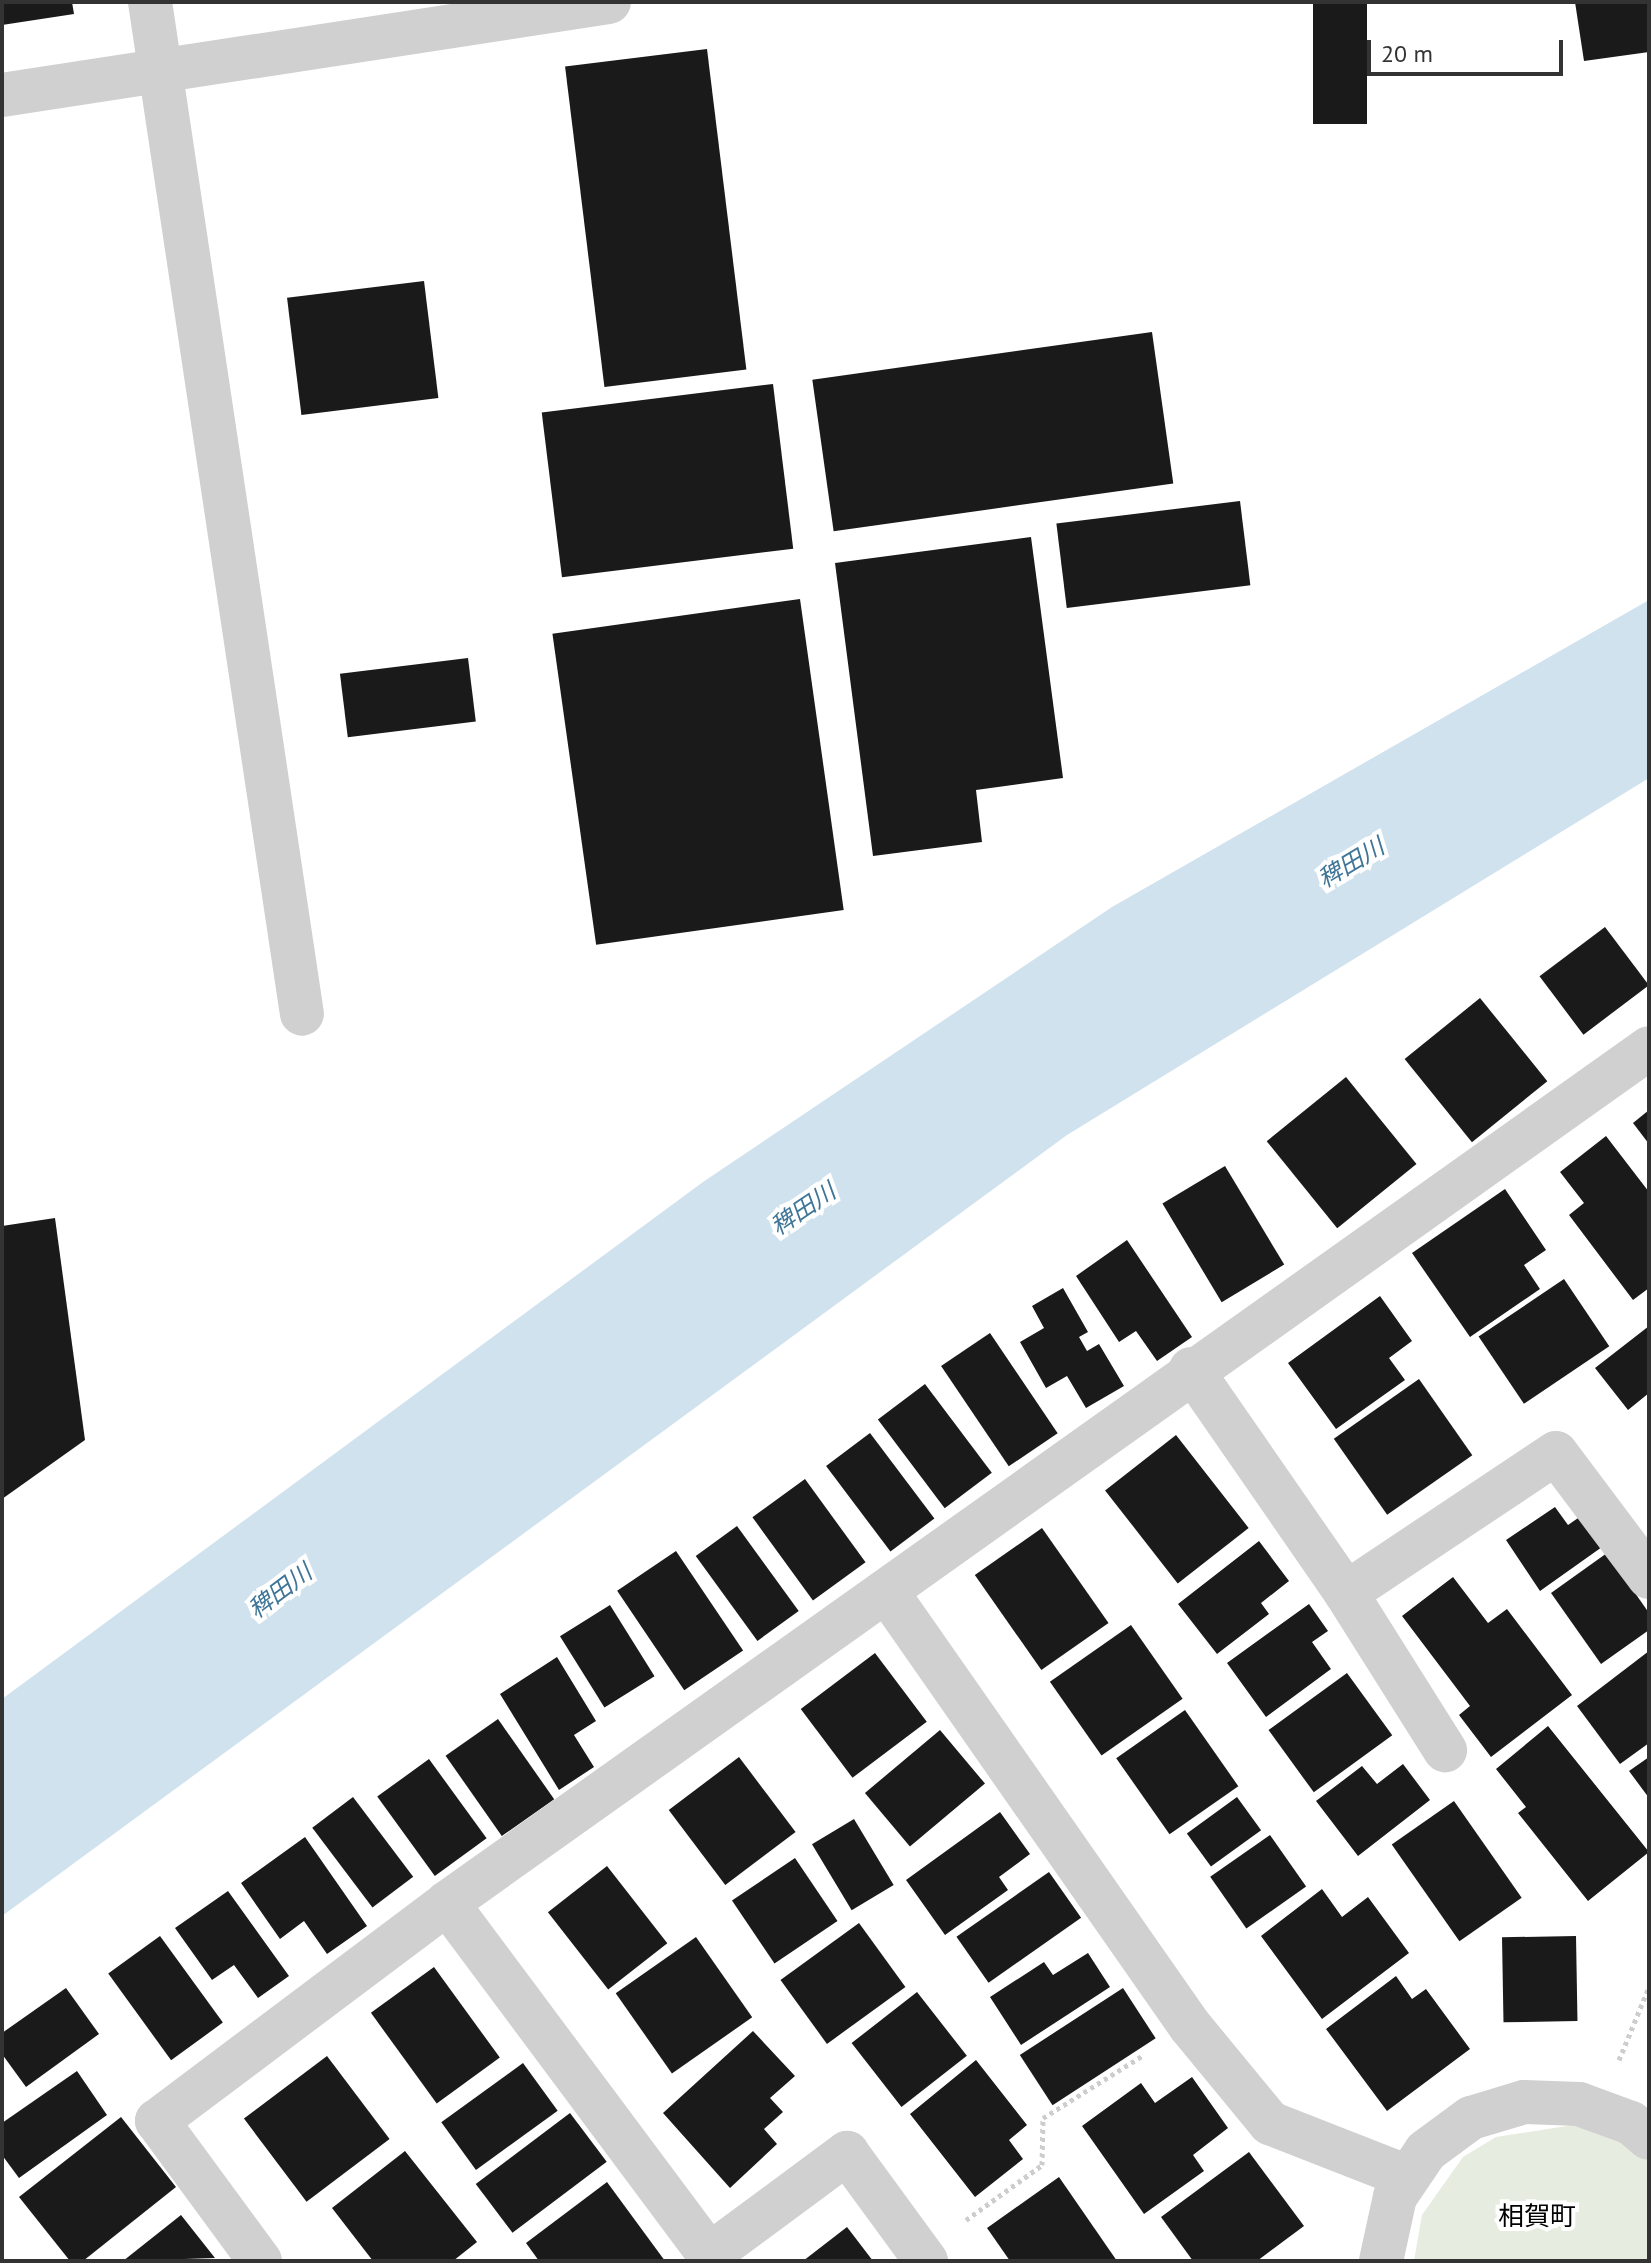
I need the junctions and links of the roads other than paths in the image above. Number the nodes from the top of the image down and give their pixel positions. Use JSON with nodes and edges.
{"nodes":[{"id":1,"x":150,"y":2,"type":"edge"},
{"id":2,"x":609,"y":2,"type":"edge"},
{"id":3,"x":161,"y":72,"type":"junction"},
{"id":4,"x":2,"y":95,"type":"edge"},
{"id":5,"x":302,"y":1014,"type":"dead end"},
{"id":6,"x":1649,"y":1048,"type":"edge"},
{"id":7,"x":1191,"y":1369,"type":"junction"},
{"id":8,"x":1649,"y":1577,"type":"edge"},
{"id":9,"x":1346,"y":1593,"type":"junction"},
{"id":10,"x":889,"y":1595,"type":"junction"},
{"id":11,"x":1445,"y":1750,"type":"dead end"},
{"id":12,"x":447,"y":1903,"type":"junction"},
{"id":13,"x":1649,"y":2138,"type":"edge"},
{"id":14,"x":1408,"y":2177,"type":"junction"},
{"id":15,"x":923,"y":2257,"type":"edge"},
{"id":16,"x":260,"y":2261,"type":"edge"},
{"id":17,"x":1381,"y":2261,"type":"edge"}],
"edges":[{"from":1,"to":3,"type":"street"},
{"from":2,"to":3,"type":"street"},
{"from":3,"to":4,"type":"street"},
{"from":3,"to":5,"type":"street"},
{"from":6,"to":7,"type":"street"},
{"from":7,"to":9,"type":"street"},
{"from":7,"to":10,"type":"street"},
{"from":8,"to":9,"type":"street"},
{"from":9,"to":11,"type":"street"},
{"from":10,"to":12,"type":"street"},
{"from":10,"to":14,"type":"street"},
{"from":12,"to":15,"type":"street"},
{"from":12,"to":16,"type":"street"},
{"from":13,"to":14,"type":"street"},
{"from":14,"to":17,"type":"street"}]}
